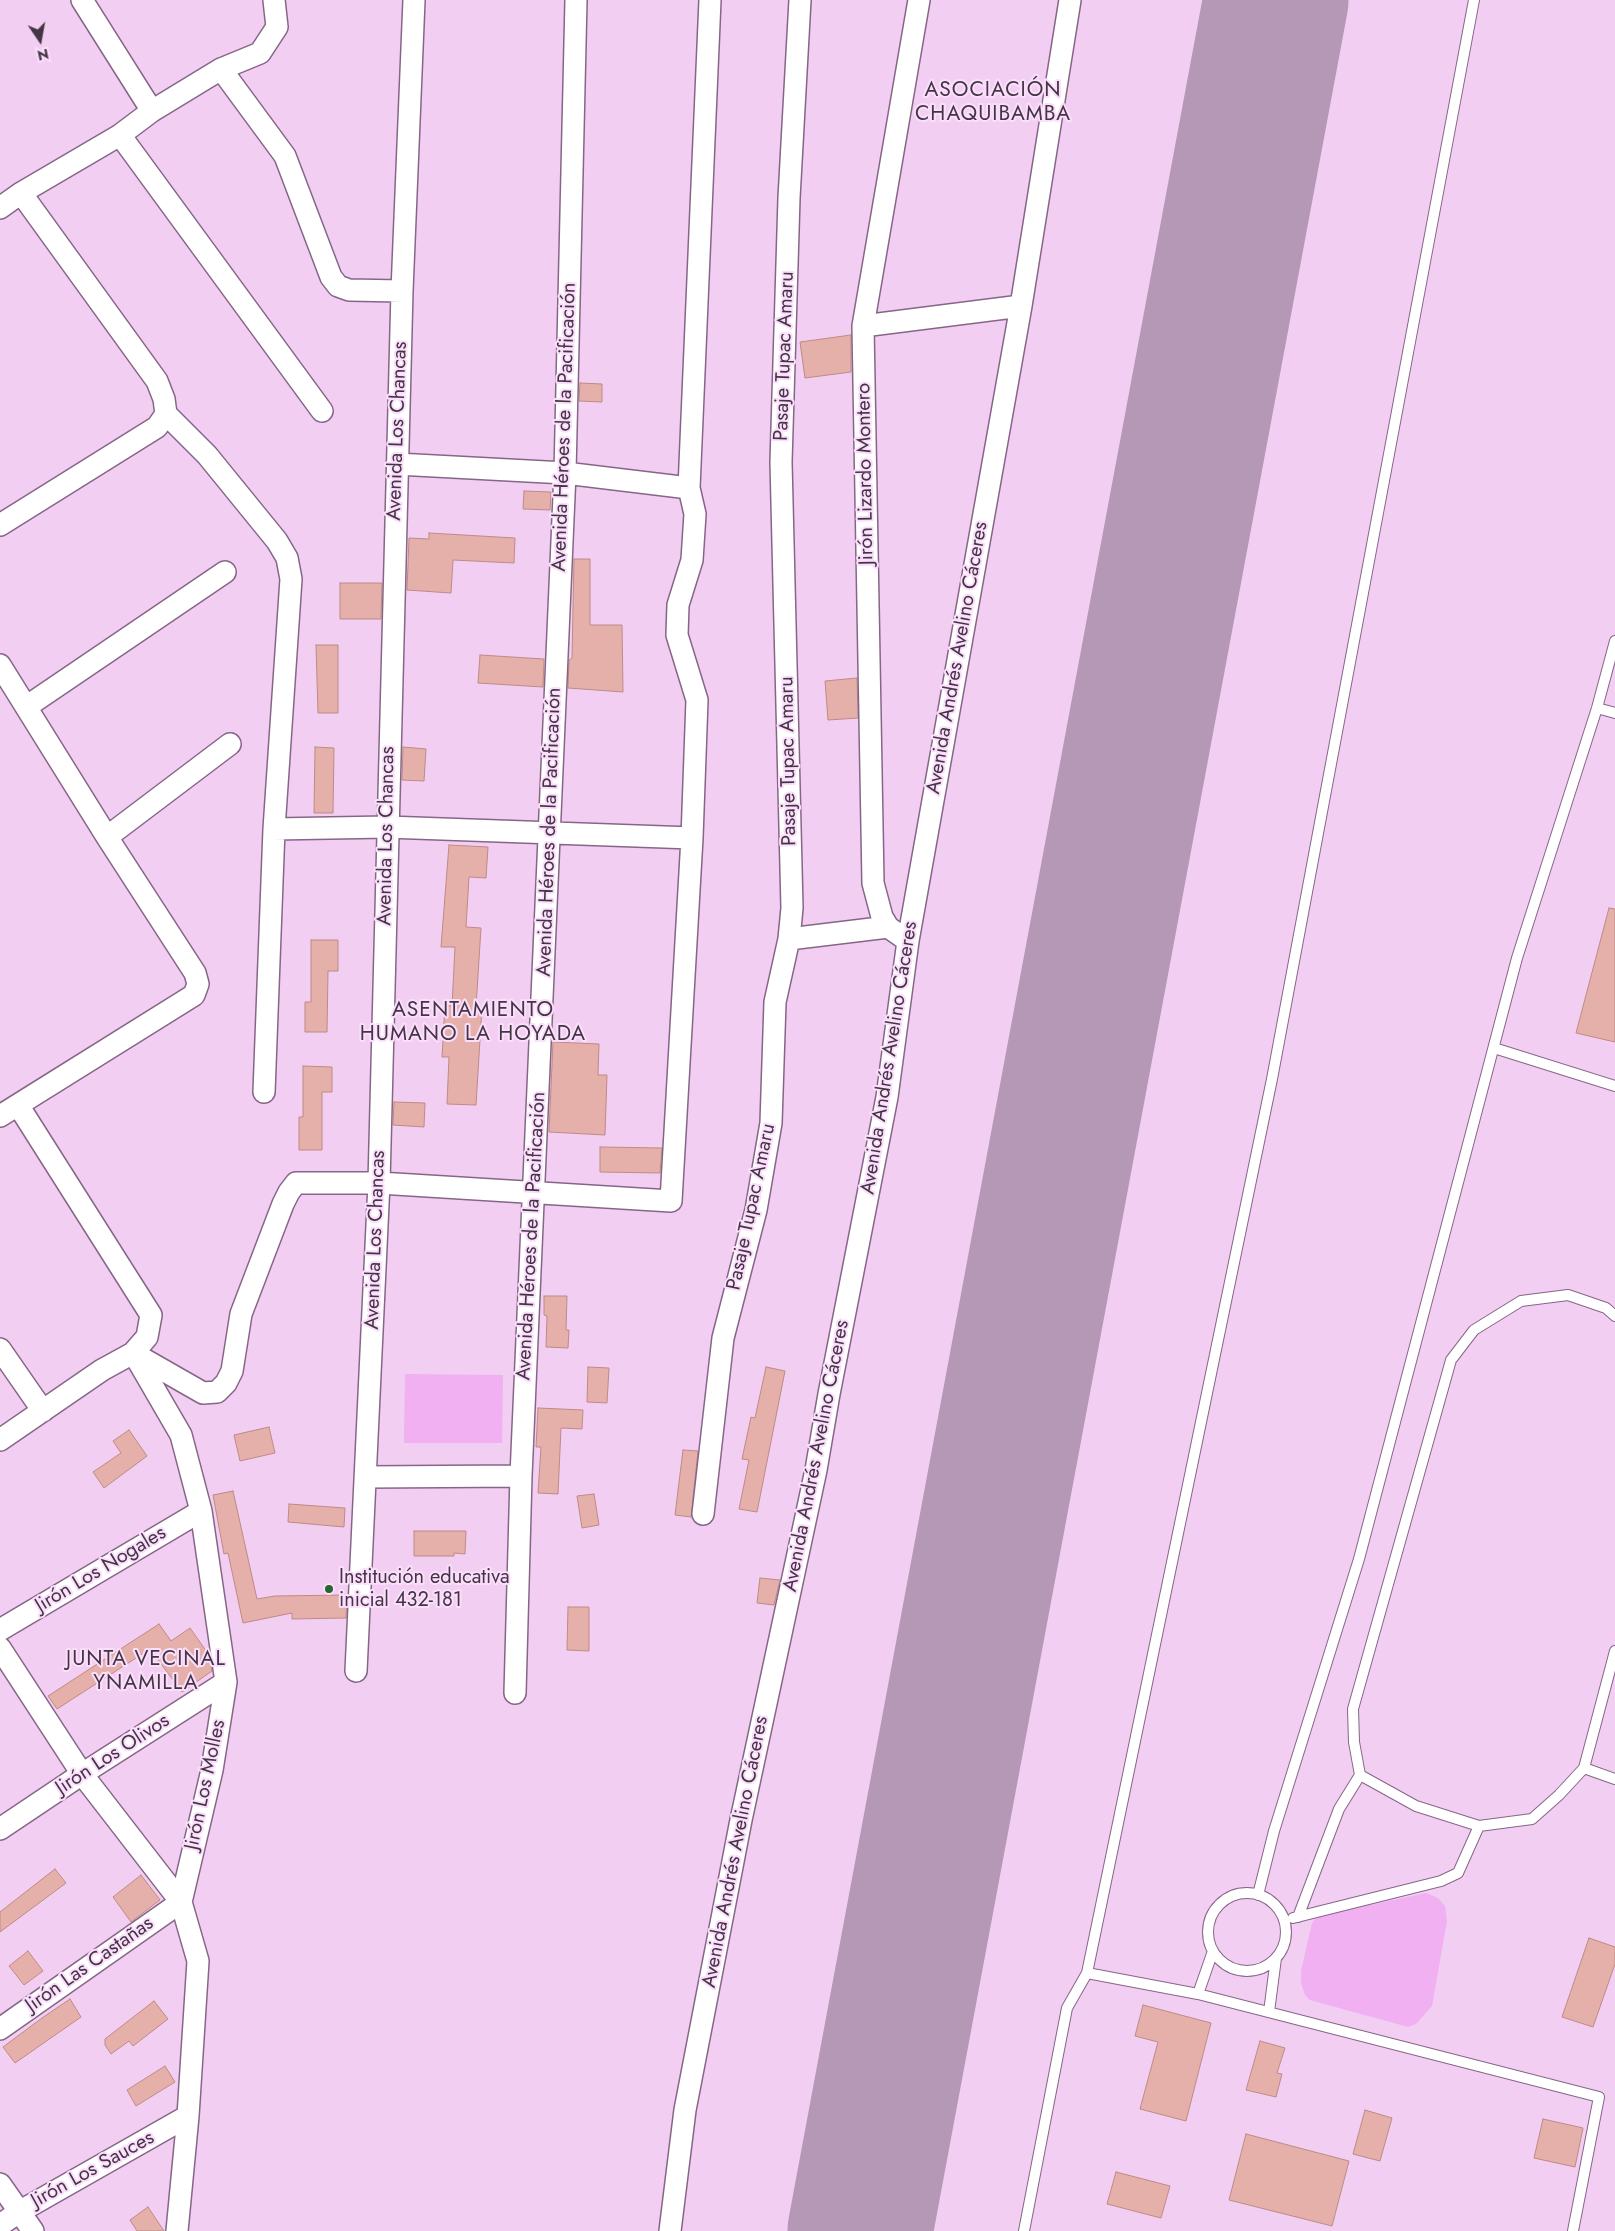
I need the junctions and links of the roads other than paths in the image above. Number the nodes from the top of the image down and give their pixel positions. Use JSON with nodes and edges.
{"nodes":[{"id":1,"x":82,"y":0,"type":"edge"},
{"id":2,"x":274,"y":0,"type":"edge"},
{"id":3,"x":414,"y":0,"type":"edge"},
{"id":4,"x":576,"y":0,"type":"edge"},
{"id":5,"x":710,"y":0,"type":"edge"},
{"id":6,"x":800,"y":0,"type":"edge"},
{"id":7,"x":920,"y":0,"type":"edge"},
{"id":8,"x":1070,"y":0,"type":"edge"},
{"id":9,"x":1474,"y":0,"type":"edge"},
{"id":10,"x":221,"y":69,"type":"junction"},
{"id":11,"x":152,"y":111,"type":"junction"},
{"id":12,"x":120,"y":135,"type":"junction"},
{"id":13,"x":21,"y":193,"type":"junction"},
{"id":14,"x":0,"y":208,"type":"edge"},
{"id":15,"x":402,"y":291,"type":"junction"},
{"id":16,"x":1021,"y":306,"type":"junction"},
{"id":17,"x":864,"y":326,"type":"junction"},
{"id":18,"x":322,"y":411,"type":"dead end"},
{"id":19,"x":166,"y":414,"type":"junction"},
{"id":20,"x":397,"y":464,"type":"junction"},
{"id":21,"x":565,"y":473,"type":"junction"},
{"id":22,"x":689,"y":488,"type":"junction"},
{"id":23,"x":0,"y":524,"type":"edge"},
{"id":24,"x":225,"y":572,"type":"dead end"},
{"id":25,"x":1615,"y":642,"type":"edge"},
{"id":26,"x":0,"y":665,"type":"edge"},
{"id":27,"x":26,"y":707,"type":"junction"},
{"id":28,"x":1597,"y":708,"type":"junction"},
{"id":29,"x":1615,"y":713,"type":"edge"},
{"id":30,"x":230,"y":744,"type":"dead end"},
{"id":31,"x":387,"y":827,"type":"junction"},
{"id":32,"x":274,"y":829,"type":"junction"},
{"id":33,"x":550,"y":834,"type":"junction"},
{"id":34,"x":107,"y":837,"type":"junction"},
{"id":35,"x":692,"y":838,"type":"junction"},
{"id":36,"x":888,"y":927,"type":"junction"},
{"id":37,"x":789,"y":939,"type":"junction"},
{"id":38,"x":908,"y":941,"type":"junction"},
{"id":39,"x":1494,"y":1048,"type":"junction"},
{"id":40,"x":1615,"y":1086,"type":"edge"},
{"id":41,"x":264,"y":1092,"type":"dead end"},
{"id":42,"x":9,"y":1111,"type":"edge"},
{"id":43,"x":378,"y":1184,"type":"junction"},
{"id":44,"x":534,"y":1192,"type":"junction"},
{"id":45,"x":1615,"y":1316,"type":"edge"},
{"id":46,"x":0,"y":1349,"type":"edge"},
{"id":47,"x":133,"y":1353,"type":"junction"},
{"id":48,"x":42,"y":1411,"type":"junction"},
{"id":49,"x":0,"y":1440,"type":"edge"},
{"id":50,"x":521,"y":1476,"type":"junction"},
{"id":51,"x":366,"y":1477,"type":"junction"},
{"id":52,"x":201,"y":1511,"type":"junction"},
{"id":53,"x":703,"y":1514,"type":"dead end"},
{"id":54,"x":0,"y":1630,"type":"edge"},
{"id":55,"x":0,"y":1648,"type":"edge"},
{"id":56,"x":1615,"y":1651,"type":"edge"},
{"id":57,"x":356,"y":1671,"type":"dead end"},
{"id":58,"x":226,"y":1682,"type":"junction"},
{"id":59,"x":515,"y":1693,"type":"dead end"},
{"id":60,"x":1584,"y":1768,"type":"junction"},
{"id":61,"x":82,"y":1774,"type":"junction"},
{"id":62,"x":1360,"y":1775,"type":"junction"},
{"id":63,"x":1615,"y":1779,"type":"edge"},
{"id":64,"x":1479,"y":1826,"type":"junction"},
{"id":65,"x":0,"y":1829,"type":"edge"},
{"id":66,"x":1258,"y":1895,"type":"junction"},
{"id":67,"x":181,"y":1902,"type":"junction"},
{"id":68,"x":1298,"y":1917,"type":"junction"},
{"id":69,"x":1285,"y":1921,"type":"junction"},
{"id":70,"x":1213,"y":1951,"type":"junction"},
{"id":71,"x":1276,"y":1958,"type":"junction"},
{"id":72,"x":1087,"y":1973,"type":"junction"},
{"id":73,"x":1198,"y":1994,"type":"junction"},
{"id":74,"x":1269,"y":2012,"type":"junction"},
{"id":75,"x":0,"y":2029,"type":"edge"},
{"id":76,"x":188,"y":2116,"type":"junction"},
{"id":77,"x":0,"y":2184,"type":"edge"},
{"id":78,"x":19,"y":2212,"type":"junction"},
{"id":79,"x":0,"y":2225,"type":"edge"},
{"id":80,"x":33,"y":2231,"type":"edge"},
{"id":81,"x":177,"y":2231,"type":"edge"},
{"id":82,"x":670,"y":2231,"type":"edge"},
{"id":83,"x":1024,"y":2231,"type":"edge"},
{"id":84,"x":1573,"y":2231,"type":"edge"}],
"edges":[{"from":1,"to":11,"type":"street"},
{"from":2,"to":10,"type":"street"},
{"from":3,"to":15,"type":"street","name":"Avenida Los Chancas"},
{"from":4,"to":21,"type":"street","name":"Avenida Héroes de la Pacificación"},
{"from":5,"to":22,"type":"street"},
{"from":6,"to":37,"type":"street","name":"Pasaje Tupac Amaru"},
{"from":7,"to":17,"type":"street","name":"Jirón Lizardo Montero"},
{"from":8,"to":16,"type":"street","name":"Avenida Andrés Avelino Cáceres"},
{"from":9,"to":72,"type":"lane"},
{"from":10,"to":11,"type":"street"},
{"from":10,"to":15,"type":"street"},
{"from":11,"to":12,"type":"street"},
{"from":12,"to":13,"type":"street"},
{"from":12,"to":18,"type":"street"},
{"from":13,"to":14,"type":"street"},
{"from":13,"to":19,"type":"street"},
{"from":15,"to":20,"type":"street","name":"Avenida Los Chancas"},
{"from":16,"to":17,"type":"street"},
{"from":16,"to":38,"type":"street","name":"Avenida Andrés Avelino Cáceres"},
{"from":17,"to":36,"type":"street","name":"Jirón Lizardo Montero"},
{"from":19,"to":23,"type":"street"},
{"from":19,"to":32,"type":"street"},
{"from":20,"to":21,"type":"street"},
{"from":20,"to":31,"type":"street","name":"Avenida Los Chancas"},
{"from":21,"to":22,"type":"street"},
{"from":21,"to":33,"type":"street","name":"Avenida Héroes de la Pacificación"},
{"from":22,"to":35,"type":"street"},
{"from":24,"to":27,"type":"street"},
{"from":25,"to":28,"type":"lane"},
{"from":26,"to":27,"type":"street"},
{"from":27,"to":34,"type":"street"},
{"from":28,"to":29,"type":"lane"},
{"from":28,"to":39,"type":"lane"},
{"from":30,"to":34,"type":"street"},
{"from":31,"to":32,"type":"street"},
{"from":31,"to":33,"type":"street"},
{"from":31,"to":43,"type":"street","name":"Avenida Los Chancas"},
{"from":32,"to":41,"type":"street"},
{"from":33,"to":35,"type":"street"},
{"from":33,"to":44,"type":"street","name":"Avenida Héroes de la Pacificación"},
{"from":34,"to":42,"type":"street"},
{"from":35,"to":44,"type":"street"},
{"from":36,"to":37,"type":"street"},
{"from":36,"to":38,"type":"street"},
{"from":37,"to":53,"type":"street","name":"Pasaje Tupac Amaru"},
{"from":38,"to":82,"type":"street","name":"Avenida Andrés Avelino Cáceres"},
{"from":39,"to":40,"type":"lane"},
{"from":39,"to":66,"type":"lane"},
{"from":42,"to":47,"type":"street"},
{"from":43,"to":44,"type":"street"},
{"from":43,"to":47,"type":"street"},
{"from":43,"to":51,"type":"street","name":"Avenida Los Chancas"},
{"from":44,"to":50,"type":"street","name":"Avenida Héroes de la Pacificación"},
{"from":45,"to":62,"type":"lane"},
{"from":46,"to":48,"type":"street"},
{"from":47,"to":48,"type":"street"},
{"from":47,"to":52,"type":"street","name":"Jirón Los Molles"},
{"from":48,"to":49,"type":"street"},
{"from":50,"to":51,"type":"street"},
{"from":50,"to":59,"type":"street","name":"Avenida Héroes de la Pacificación"},
{"from":51,"to":57,"type":"street","name":"Avenida Los Chancas"},
{"from":52,"to":54,"type":"street","name":"Jirón Los Nogales"},
{"from":52,"to":58,"type":"street","name":"Jirón Los Molles"},
{"from":55,"to":61,"type":"street"},
{"from":56,"to":60,"type":"lane"},
{"from":58,"to":61,"type":"street","name":"Jirón Los Olivos"},
{"from":58,"to":67,"type":"street","name":"Jirón Los Molles"},
{"from":60,"to":63,"type":"lane"},
{"from":60,"to":64,"type":"lane"},
{"from":61,"to":65,"type":"street","name":"Jirón Los Olivos"},
{"from":61,"to":67,"type":"street"},
{"from":62,"to":64,"type":"lane"},
{"from":62,"to":68,"type":"lane"},
{"from":64,"to":68,"type":"lane"},
{"from":66,"to":69,"type":"lane"},
{"from":66,"to":70,"type":"lane"},
{"from":67,"to":75,"type":"street","name":"Jirón Las Castañas"},
{"from":67,"to":76,"type":"street","name":"Jirón Los Molles"},
{"from":68,"to":69,"type":"lane"},
{"from":69,"to":71,"type":"lane"},
{"from":70,"to":71,"type":"lane"},
{"from":70,"to":73,"type":"lane"},
{"from":71,"to":74,"type":"lane"},
{"from":72,"to":73,"type":"lane"},
{"from":72,"to":83,"type":"lane"},
{"from":73,"to":74,"type":"lane"},
{"from":74,"to":84,"type":"lane"},
{"from":76,"to":78,"type":"street","name":"Jirón Los Sauces"},
{"from":76,"to":81,"type":"street","name":"Jirón Los Molles"},
{"from":77,"to":78,"type":"street"},
{"from":78,"to":79,"type":"street","name":"Jirón Los Sauces"},
{"from":78,"to":80,"type":"street"}]}
